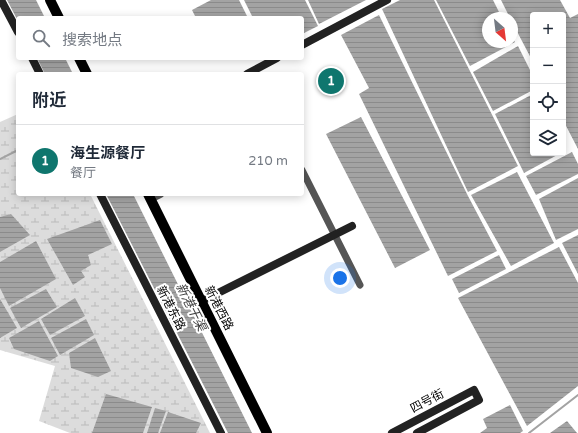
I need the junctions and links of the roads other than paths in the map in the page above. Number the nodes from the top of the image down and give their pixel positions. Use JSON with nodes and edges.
{"nodes":[{"id":1,"x":2,"y":0,"type":"edge"},
{"id":2,"x":50,"y":0,"type":"edge"},
{"id":3,"x":387,"y":0,"type":"edge"},
{"id":4,"x":58,"y":16,"type":"edge"},
{"id":5,"x":16,"y":28,"type":"edge"},
{"id":6,"x":304,"y":44,"type":"edge"},
{"id":7,"x":33,"y":60,"type":"edge"},
{"id":8,"x":80,"y":60,"type":"edge"},
{"id":9,"x":273,"y":60,"type":"edge"},
{"id":10,"x":39,"y":72,"type":"edge"},
{"id":11,"x":86,"y":72,"type":"edge"},
{"id":12,"x":251,"y":72,"type":"edge"},
{"id":13,"x":304,"y":174,"type":"edge"},
{"id":14,"x":101,"y":196,"type":"edge"},
{"id":15,"x":155,"y":196,"type":"edge"},
{"id":16,"x":352,"y":226,"type":"dead end"},
{"id":17,"x":335,"y":235,"type":"junction"},
{"id":18,"x":360,"y":285,"type":"dead end"},
{"id":19,"x":206,"y":299,"type":"dead end"},
{"id":20,"x":221,"y":433,"type":"edge"},
{"id":21,"x":267,"y":433,"type":"edge"},
{"id":22,"x":392,"y":433,"type":"edge"},
{"id":23,"x":417,"y":433,"type":"edge"}],
"edges":[{"from":1,"to":5,"type":"main road"},
{"from":2,"to":4,"type":"main road"},
{"from":3,"to":6,"type":"main road"},
{"from":7,"to":10,"type":"main road"},
{"from":8,"to":11,"type":"main road"},
{"from":9,"to":12,"type":"main road"},
{"from":13,"to":17,"type":"street"},
{"from":14,"to":20,"type":"main road","name":"新港东路"},
{"from":15,"to":21,"type":"main road","name":"新港西路"},
{"from":16,"to":17,"type":"main road"},
{"from":17,"to":18,"type":"street"},
{"from":17,"to":19,"type":"main road"},
{"from":22,"to":23,"type":"main road","name":"四号街"}]}
